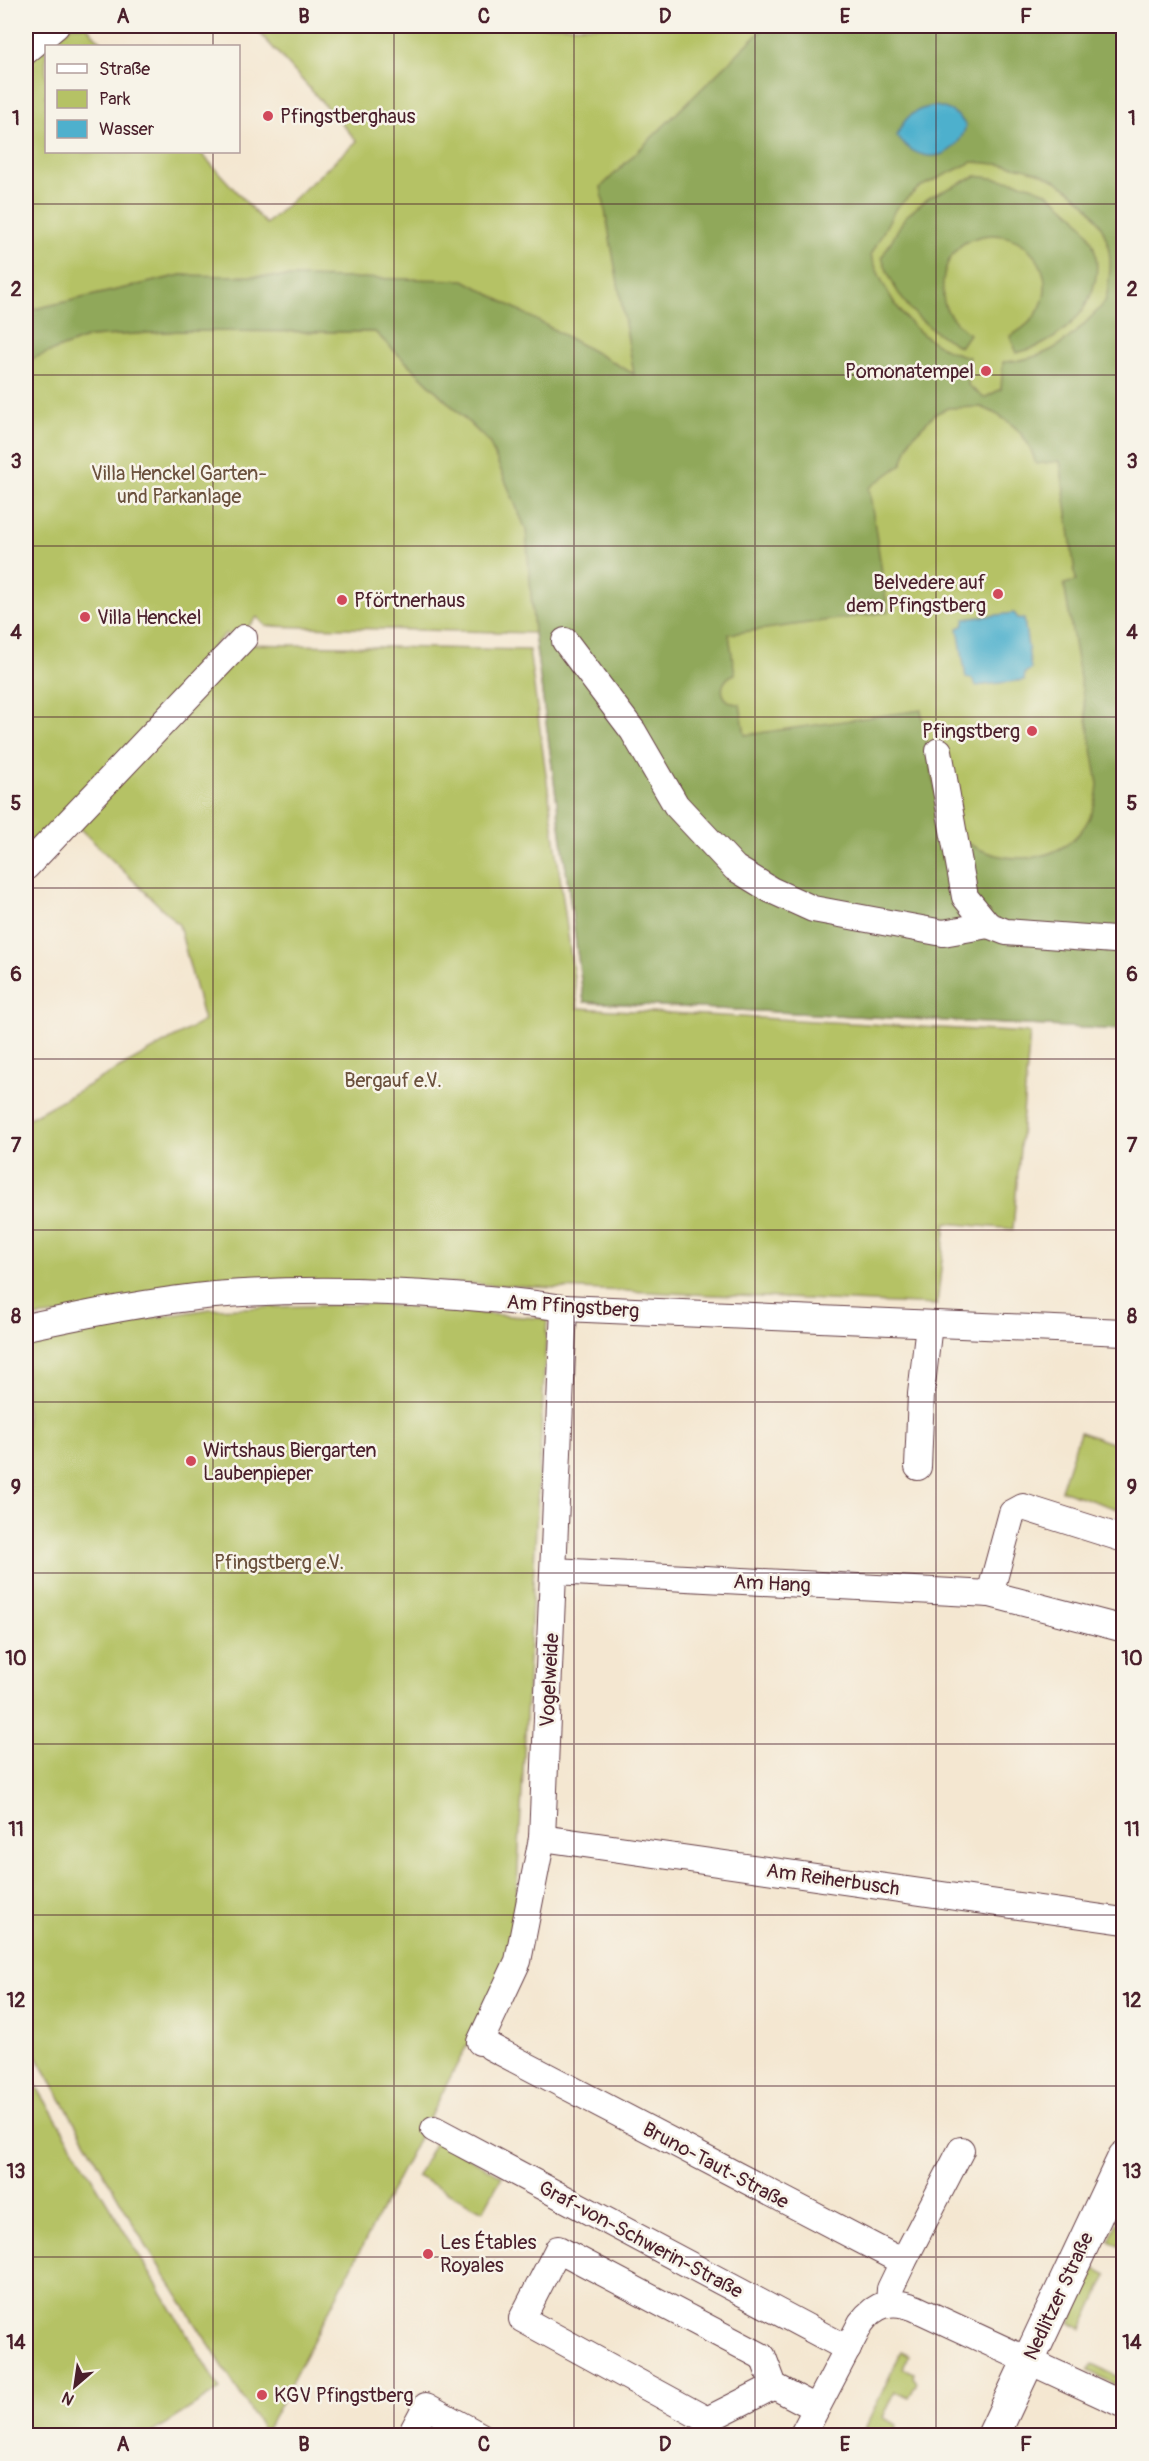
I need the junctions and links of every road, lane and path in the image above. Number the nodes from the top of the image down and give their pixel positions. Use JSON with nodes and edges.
{"nodes":[{"id":1,"x":56,"y":26,"type":"edge"},
{"id":2,"x":26,"y":51,"type":"edge"},
{"id":3,"x":244,"y":638,"type":"dead end"},
{"id":4,"x":566,"y":641,"type":"dead end"},
{"id":5,"x":939,"y":751,"type":"dead end"},
{"id":6,"x":26,"y":867,"type":"edge"},
{"id":7,"x":988,"y":925,"type":"junction"},
{"id":8,"x":1124,"y":938,"type":"edge"},
{"id":9,"x":564,"y":1308,"type":"junction"},
{"id":10,"x":929,"y":1324,"type":"junction"},
{"id":11,"x":26,"y":1327,"type":"edge"},
{"id":12,"x":1124,"y":1332,"type":"edge"},
{"id":13,"x":918,"y":1467,"type":"dead end"},
{"id":14,"x":1124,"y":1539,"type":"edge"},
{"id":15,"x":554,"y":1571,"type":"junction"},
{"id":16,"x":990,"y":1594,"type":"junction"},
{"id":17,"x":1124,"y":1629,"type":"edge"},
{"id":18,"x":542,"y":1838,"type":"junction"},
{"id":19,"x":1124,"y":1920,"type":"edge"},
{"id":20,"x":485,"y":2044,"type":"joint"},
{"id":21,"x":434,"y":2129,"type":"dead end"},
{"id":22,"x":961,"y":2150,"type":"dead end"},
{"id":23,"x":1124,"y":2157,"type":"edge"},
{"id":24,"x":903,"y":2262,"type":"junction"},
{"id":25,"x":890,"y":2303,"type":"junction"},
{"id":26,"x":848,"y":2349,"type":"junction"},
{"id":27,"x":1029,"y":2360,"type":"junction"},
{"id":28,"x":774,"y":2386,"type":"junction"},
{"id":29,"x":1124,"y":2405,"type":"edge"},
{"id":30,"x":816,"y":2408,"type":"junction"},
{"id":31,"x":410,"y":2436,"type":"edge"},
{"id":32,"x":481,"y":2436,"type":"edge"},
{"id":33,"x":802,"y":2436,"type":"edge"},
{"id":34,"x":993,"y":2436,"type":"edge"}],
"edges":[{"from":1,"to":2,"type":"street"},
{"from":3,"to":6,"type":"street"},
{"from":4,"to":7,"type":"street"},
{"from":5,"to":7,"type":"street"},
{"from":7,"to":8,"type":"street"},
{"from":9,"to":10,"type":"street","name":"Am Pfingstberg"},
{"from":9,"to":11,"type":"street","name":"Am Pfingstberg"},
{"from":9,"to":15,"type":"street","name":"Vogelweide"},
{"from":10,"to":12,"type":"street","name":"Am Pfingstberg"},
{"from":10,"to":13,"type":"street"},
{"from":14,"to":16,"type":"street"},
{"from":15,"to":16,"type":"street","name":"Am Hang"},
{"from":15,"to":18,"type":"street","name":"Vogelweide"},
{"from":16,"to":17,"type":"street","name":"Am Hang"},
{"from":18,"to":19,"type":"street","name":"Am Reiherbusch"},
{"from":18,"to":20,"type":"street","name":"Vogelweide"},
{"from":20,"to":24,"type":"street","name":"Bruno-Taut-Straße"},
{"from":21,"to":26,"type":"street","name":"Graf-von-Schwerin-Straße"},
{"from":22,"to":24,"type":"street"},
{"from":23,"to":27,"type":"main road","name":"Nedlitzer Straße"},
{"from":24,"to":25,"type":"street"},
{"from":25,"to":26,"type":"street"},
{"from":25,"to":27,"type":"street"},
{"from":26,"to":30,"type":"street"},
{"from":27,"to":29,"type":"street"},
{"from":27,"to":34,"type":"main road","name":"Nedlitzer Straße"},
{"from":28,"to":28,"type":"street"},
{"from":28,"to":30,"type":"street"},
{"from":30,"to":33,"type":"street"},
{"from":31,"to":32,"type":"street"}]}
